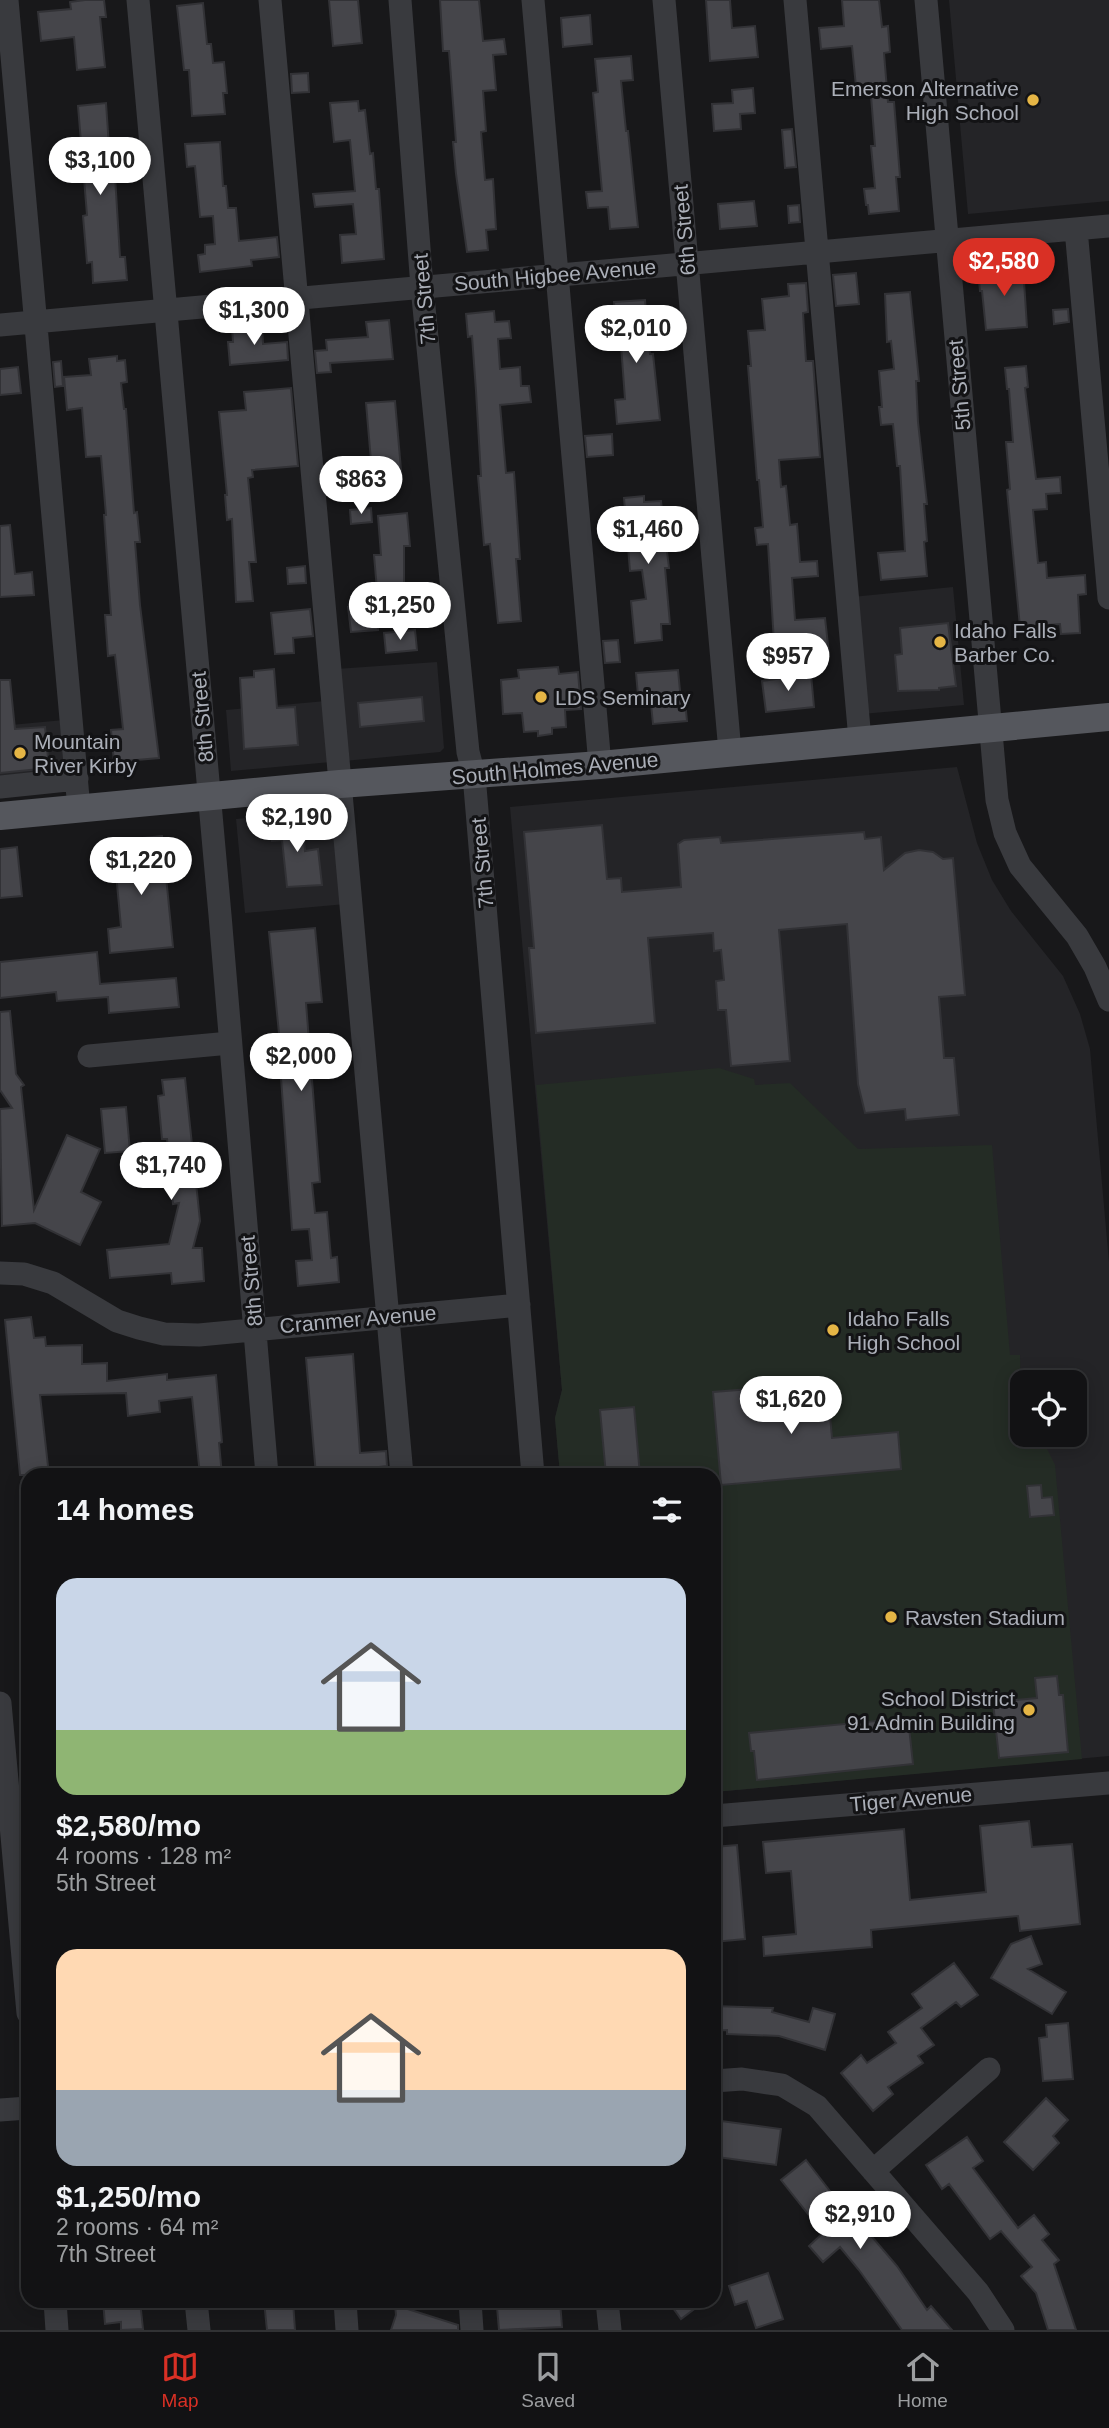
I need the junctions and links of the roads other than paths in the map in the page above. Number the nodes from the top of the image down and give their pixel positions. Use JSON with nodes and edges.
{"nodes":[{"id":1,"x":7,"y":0,"type":"edge"},
{"id":2,"x":138,"y":0,"type":"edge"},
{"id":3,"x":270,"y":0,"type":"edge"},
{"id":4,"x":400,"y":0,"type":"edge"},
{"id":5,"x":533,"y":0,"type":"edge"},
{"id":6,"x":664,"y":0,"type":"edge"},
{"id":7,"x":795,"y":0,"type":"edge"},
{"id":8,"x":926,"y":0,"type":"edge"},
{"id":9,"x":1109,"y":226,"type":"edge"},
{"id":10,"x":1076,"y":229,"type":"junction"},
{"id":11,"x":947,"y":241,"type":"junction"},
{"id":12,"x":817,"y":251,"type":"junction"},
{"id":13,"x":687,"y":262,"type":"junction"},
{"id":14,"x":558,"y":276,"type":"junction"},
{"id":15,"x":422,"y":287,"type":"junction"},
{"id":16,"x":297,"y":299,"type":"junction"},
{"id":17,"x":165,"y":310,"type":"junction"},
{"id":18,"x":36,"y":322,"type":"junction"},
{"id":19,"x":0,"y":325,"type":"edge"},
{"id":20,"x":1109,"y":598,"type":"edge"},
{"id":21,"x":1109,"y":716,"type":"edge"},
{"id":22,"x":989,"y":728,"type":"junction"},
{"id":23,"x":860,"y":740,"type":"junction"},
{"id":24,"x":730,"y":752,"type":"junction"},
{"id":25,"x":600,"y":765,"type":"junction"},
{"id":26,"x":474,"y":775,"type":"junction"},
{"id":27,"x":77,"y":779,"type":"junction"},
{"id":28,"x":340,"y":784,"type":"junction"},
{"id":29,"x":11,"y":786,"type":"edge"},
{"id":30,"x":209,"y":796,"type":"junction"},
{"id":31,"x":79,"y":809,"type":"junction"},
{"id":32,"x":12,"y":815,"type":"edge"},
{"id":33,"x":1109,"y":1000,"type":"edge"},
{"id":34,"x":230,"y":1043,"type":"junction"},
{"id":35,"x":89,"y":1056,"type":"dead end"},
{"id":36,"x":0,"y":1273,"type":"edge"},
{"id":37,"x":519,"y":1305,"type":"junction"},
{"id":38,"x":389,"y":1317,"type":"junction"},
{"id":39,"x":255,"y":1328,"type":"junction"},
{"id":40,"x":266,"y":1468,"type":"edge"},
{"id":41,"x":401,"y":1468,"type":"edge"},
{"id":42,"x":532,"y":1468,"type":"edge"},
{"id":43,"x":0,"y":1703,"type":"edge"},
{"id":44,"x":1109,"y":1783,"type":"edge"},
{"id":45,"x":721,"y":1815,"type":"edge"},
{"id":46,"x":21,"y":1869,"type":"edge"},
{"id":47,"x":989,"y":2069,"type":"dead end"},
{"id":48,"x":721,"y":2080,"type":"edge"},
{"id":49,"x":21,"y":2108,"type":"edge"},
{"id":50,"x":0,"y":2110,"type":"edge"},
{"id":51,"x":873,"y":2171,"type":"junction"},
{"id":52,"x":55,"y":2308,"type":"edge"},
{"id":53,"x":197,"y":2308,"type":"edge"},
{"id":54,"x":345,"y":2308,"type":"edge"},
{"id":55,"x":470,"y":2308,"type":"edge"},
{"id":56,"x":608,"y":2308,"type":"edge"},
{"id":57,"x":57,"y":2330,"type":"edge"},
{"id":58,"x":199,"y":2330,"type":"edge"},
{"id":59,"x":347,"y":2330,"type":"edge"},
{"id":60,"x":472,"y":2330,"type":"edge"},
{"id":61,"x":610,"y":2330,"type":"edge"},
{"id":62,"x":1003,"y":2330,"type":"edge"}],
"edges":[{"from":1,"to":18,"type":"street"},
{"from":2,"to":17,"type":"street","name":"8th Street"},
{"from":3,"to":16,"type":"street"},
{"from":4,"to":15,"type":"street","name":"7th Street"},
{"from":5,"to":14,"type":"street"},
{"from":6,"to":13,"type":"street","name":"6th Street"},
{"from":7,"to":12,"type":"street"},
{"from":8,"to":11,"type":"street","name":"5th Street"},
{"from":9,"to":10,"type":"street","name":"South Higbee Avenue"},
{"from":10,"to":11,"type":"street","name":"South Higbee Avenue"},
{"from":10,"to":20,"type":"street"},
{"from":11,"to":12,"type":"street","name":"South Higbee Avenue"},
{"from":11,"to":22,"type":"street","name":"5th Street"},
{"from":12,"to":13,"type":"street","name":"South Higbee Avenue"},
{"from":12,"to":23,"type":"street"},
{"from":13,"to":14,"type":"street","name":"South Higbee Avenue"},
{"from":13,"to":24,"type":"street","name":"6th Street"},
{"from":14,"to":15,"type":"street","name":"South Higbee Avenue"},
{"from":14,"to":25,"type":"street"},
{"from":15,"to":16,"type":"street","name":"South Higbee Avenue"},
{"from":15,"to":26,"type":"street","name":"7th Street"},
{"from":16,"to":17,"type":"street","name":"South Higbee Avenue"},
{"from":16,"to":28,"type":"street"},
{"from":17,"to":18,"type":"street","name":"South Higbee Avenue"},
{"from":17,"to":30,"type":"street","name":"8th Street"},
{"from":18,"to":19,"type":"street","name":"South Higbee Avenue"},
{"from":18,"to":27,"type":"street"},
{"from":21,"to":22,"type":"main road","name":"South Holmes Avenue"},
{"from":22,"to":23,"type":"main road","name":"South Holmes Avenue"},
{"from":22,"to":33,"type":"street","name":"5th Street"},
{"from":23,"to":24,"type":"main road","name":"South Holmes Avenue"},
{"from":24,"to":25,"type":"main road","name":"South Holmes Avenue"},
{"from":25,"to":26,"type":"main road","name":"South Holmes Avenue"},
{"from":26,"to":28,"type":"main road","name":"South Holmes Avenue"},
{"from":26,"to":37,"type":"street","name":"7th Street"},
{"from":27,"to":29,"type":"street"},
{"from":27,"to":31,"type":"street"},
{"from":28,"to":30,"type":"main road","name":"South Holmes Avenue"},
{"from":28,"to":38,"type":"street"},
{"from":29,"to":32,"type":"street"},
{"from":30,"to":31,"type":"main road","name":"South Holmes Avenue"},
{"from":30,"to":34,"type":"street","name":"8th Street"},
{"from":31,"to":32,"type":"main road","name":"South Holmes Avenue"},
{"from":34,"to":35,"type":"street"},
{"from":34,"to":39,"type":"street","name":"8th Street"},
{"from":36,"to":39,"type":"street","name":"Cranmer Avenue"},
{"from":37,"to":38,"type":"street","name":"Cranmer Avenue"},
{"from":37,"to":42,"type":"street","name":"7th Street"},
{"from":38,"to":39,"type":"street","name":"Cranmer Avenue"},
{"from":38,"to":41,"type":"street"},
{"from":39,"to":40,"type":"street","name":"8th Street"},
{"from":43,"to":46,"type":"street"},
{"from":44,"to":45,"type":"street","name":"Tiger Avenue"},
{"from":47,"to":51,"type":"street"},
{"from":48,"to":51,"type":"street"},
{"from":49,"to":50,"type":"street"},
{"from":51,"to":62,"type":"street"},
{"from":52,"to":57,"type":"street"},
{"from":53,"to":58,"type":"street"},
{"from":54,"to":59,"type":"street"},
{"from":55,"to":60,"type":"street"},
{"from":56,"to":61,"type":"street"}]}
